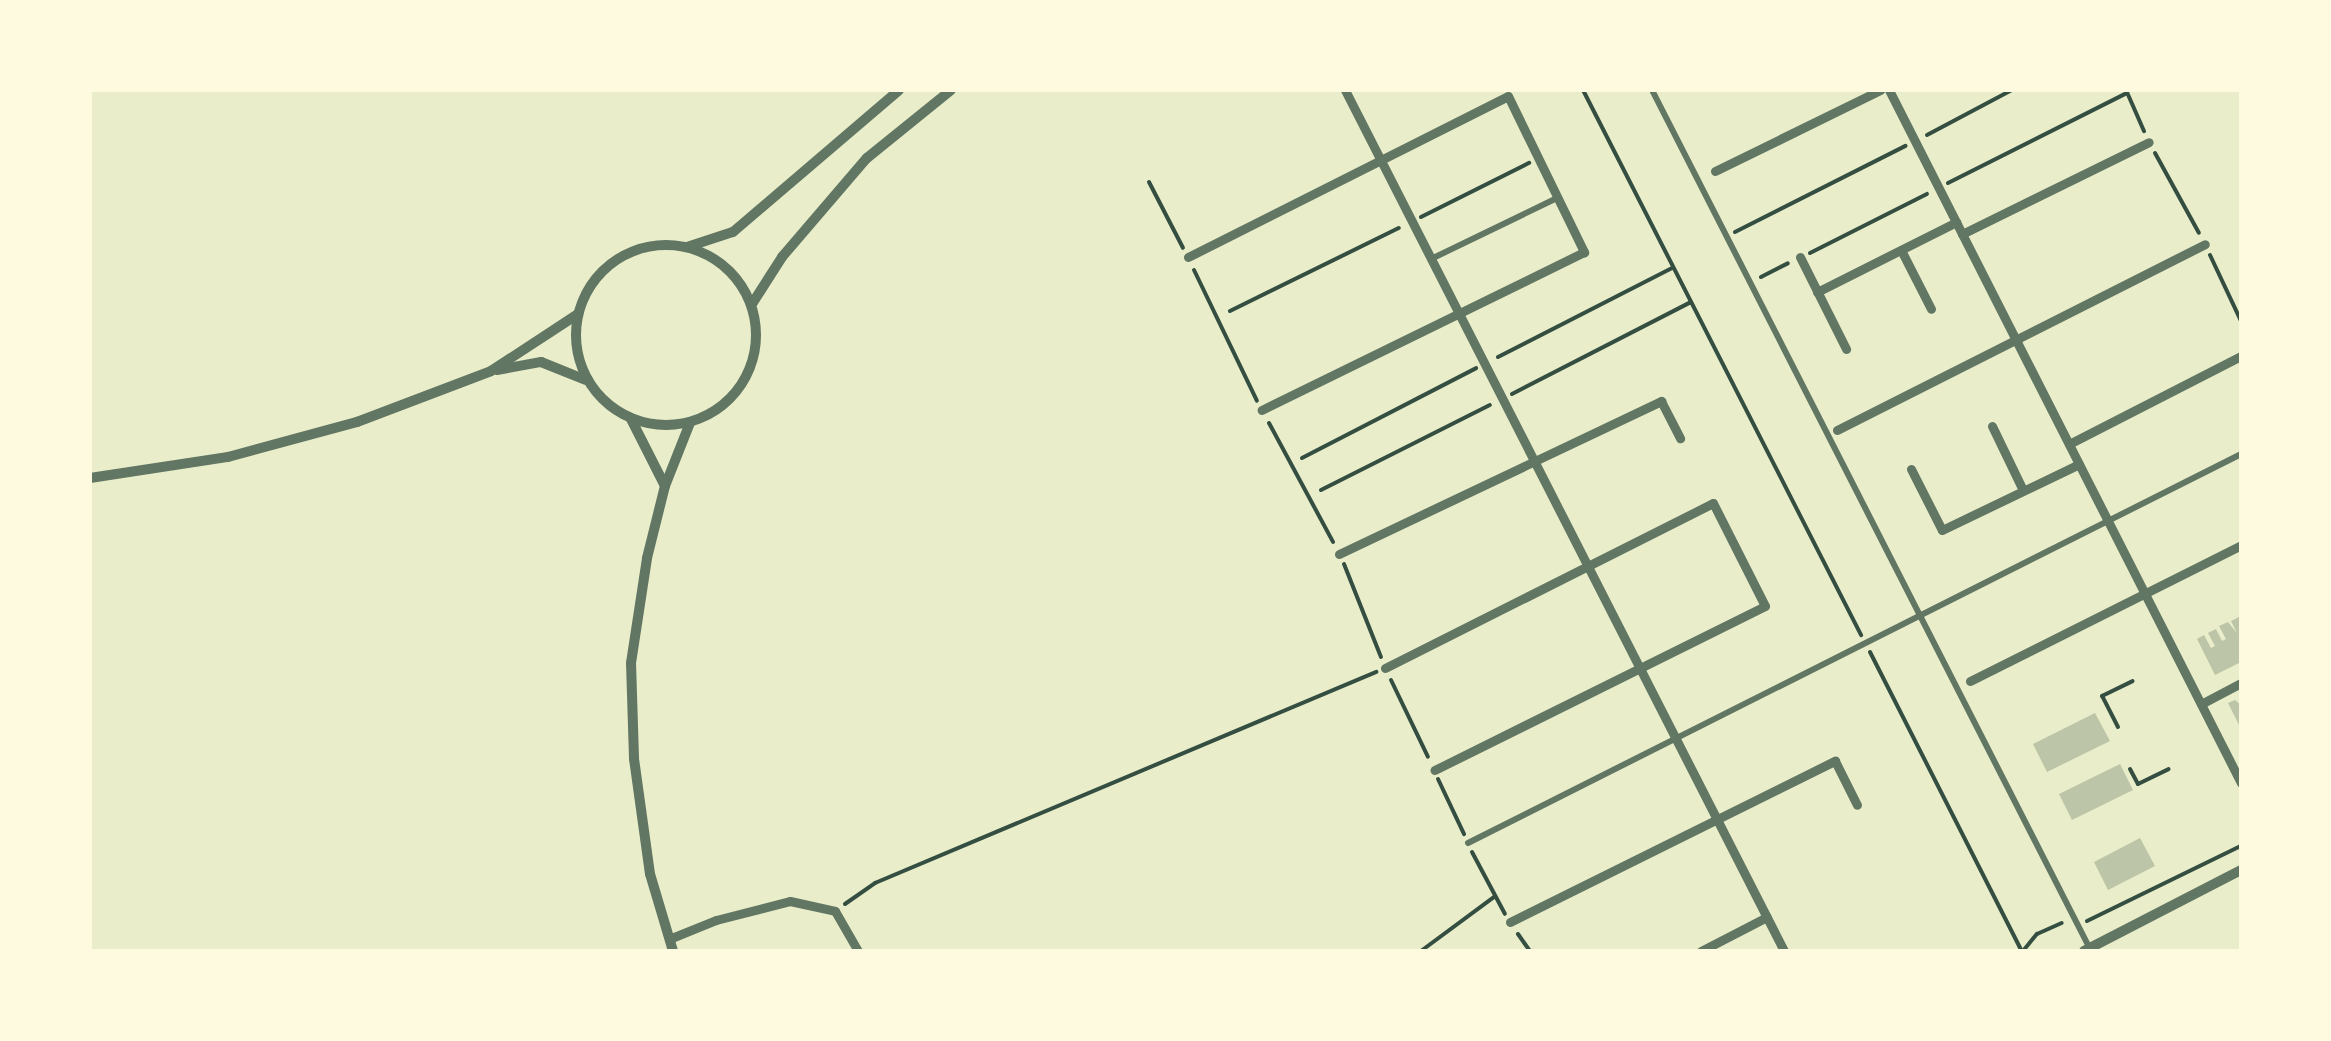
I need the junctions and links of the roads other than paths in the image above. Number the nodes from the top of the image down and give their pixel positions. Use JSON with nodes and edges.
{"nodes":[{"id":1,"x":899,"y":90,"type":"edge"},
{"id":2,"x":951,"y":90,"type":"edge"},
{"id":3,"x":1345,"y":90,"type":"edge"},
{"id":4,"x":1652,"y":90,"type":"edge"},
{"id":5,"x":1880,"y":90,"type":"edge"},
{"id":6,"x":1889,"y":90,"type":"edge"},
{"id":7,"x":2149,"y":142,"type":"road end"},
{"id":8,"x":1381,"y":160,"type":"junction"},
{"id":9,"x":1715,"y":172,"type":"dead end"},
{"id":10,"x":1557,"y":198,"type":"junction"},
{"id":11,"x":1956,"y":222,"type":"junction"},
{"id":12,"x":1962,"y":234,"type":"junction"},
{"id":13,"x":2205,"y":244,"type":"road end"},
{"id":14,"x":687,"y":247,"type":"junction"},
{"id":15,"x":1901,"y":250,"type":"junction"},
{"id":16,"x":1188,"y":257,"type":"road end"},
{"id":17,"x":1800,"y":258,"type":"dead end"},
{"id":18,"x":1432,"y":259,"type":"junction"},
{"id":19,"x":1818,"y":292,"type":"junction"},
{"id":20,"x":752,"y":304,"type":"junction"},
{"id":21,"x":1931,"y":309,"type":"dead end"},
{"id":22,"x":578,"y":314,"type":"junction"},
{"id":23,"x":1459,"y":314,"type":"junction"},
{"id":24,"x":2016,"y":340,"type":"junction"},
{"id":25,"x":1846,"y":349,"type":"dead end"},
{"id":26,"x":2241,"y":356,"type":"edge"},
{"id":27,"x":491,"y":371,"type":"junction"},
{"id":28,"x":587,"y":380,"type":"junction"},
{"id":29,"x":1262,"y":410,"type":"road end"},
{"id":30,"x":631,"y":419,"type":"junction"},
{"id":31,"x":690,"y":423,"type":"junction"},
{"id":32,"x":1992,"y":426,"type":"dead end"},
{"id":33,"x":1837,"y":430,"type":"dead end"},
{"id":34,"x":1680,"y":438,"type":"dead end"},
{"id":35,"x":2069,"y":444,"type":"junction"},
{"id":36,"x":2241,"y":454,"type":"edge"},
{"id":37,"x":1536,"y":464,"type":"junction"},
{"id":38,"x":2079,"y":464,"type":"junction"},
{"id":39,"x":1911,"y":469,"type":"dead end"},
{"id":40,"x":90,"y":478,"type":"edge"},
{"id":41,"x":665,"y":486,"type":"junction"},
{"id":42,"x":2023,"y":490,"type":"junction"},
{"id":43,"x":2108,"y":520,"type":"junction"},
{"id":44,"x":2241,"y":545,"type":"edge"},
{"id":45,"x":1339,"y":554,"type":"road end"},
{"id":46,"x":1588,"y":567,"type":"junction"},
{"id":47,"x":2145,"y":594,"type":"junction"},
{"id":48,"x":1920,"y":616,"type":"junction"},
{"id":49,"x":1385,"y":668,"type":"road end"},
{"id":50,"x":1641,"y":670,"type":"junction"},
{"id":51,"x":1970,"y":681,"type":"dead end"},
{"id":52,"x":2241,"y":683,"type":"edge"},
{"id":53,"x":2201,"y":704,"type":"junction"},
{"id":54,"x":1676,"y":738,"type":"junction"},
{"id":55,"x":1434,"y":770,"type":"road end"},
{"id":56,"x":2241,"y":783,"type":"edge"},
{"id":57,"x":1857,"y":805,"type":"dead end"},
{"id":58,"x":1717,"y":820,"type":"junction"},
{"id":59,"x":1468,"y":843,"type":"road end"},
{"id":60,"x":2241,"y":870,"type":"edge"},
{"id":61,"x":1767,"y":917,"type":"junction"},
{"id":62,"x":1510,"y":922,"type":"road end"},
{"id":63,"x":671,"y":945,"type":"edge"},
{"id":64,"x":2087,"y":949,"type":"edge"},
{"id":65,"x":858,"y":951,"type":"edge"},
{"id":66,"x":1701,"y":951,"type":"edge"},
{"id":67,"x":1784,"y":951,"type":"edge"}],
"edges":[{"from":1,"to":14,"type":"street"},
{"from":2,"to":20,"type":"street"},
{"from":3,"to":8,"type":"street"},
{"from":4,"to":48,"type":"street"},
{"from":5,"to":9,"type":"street"},
{"from":6,"to":11,"type":"street"},
{"from":7,"to":12,"type":"street"},
{"from":8,"to":10,"type":"street"},
{"from":8,"to":16,"type":"street"},
{"from":8,"to":18,"type":"street"},
{"from":10,"to":18,"type":"street"},
{"from":10,"to":23,"type":"street"},
{"from":11,"to":12,"type":"street"},
{"from":11,"to":15,"type":"street"},
{"from":12,"to":24,"type":"street"},
{"from":13,"to":24,"type":"street"},
{"from":14,"to":20,"type":"street"},
{"from":14,"to":22,"type":"street"},
{"from":15,"to":19,"type":"street"},
{"from":15,"to":21,"type":"street"},
{"from":17,"to":19,"type":"street"},
{"from":18,"to":23,"type":"street"},
{"from":19,"to":25,"type":"street"},
{"from":20,"to":31,"type":"street"},
{"from":22,"to":27,"type":"street"},
{"from":22,"to":28,"type":"street"},
{"from":23,"to":29,"type":"street"},
{"from":23,"to":37,"type":"street"},
{"from":24,"to":33,"type":"street"},
{"from":24,"to":35,"type":"street"},
{"from":26,"to":35,"type":"street"},
{"from":27,"to":28,"type":"street"},
{"from":27,"to":40,"type":"street"},
{"from":28,"to":30,"type":"street"},
{"from":30,"to":31,"type":"street"},
{"from":30,"to":41,"type":"street"},
{"from":31,"to":41,"type":"street"},
{"from":32,"to":42,"type":"street"},
{"from":34,"to":37,"type":"street"},
{"from":35,"to":38,"type":"street"},
{"from":36,"to":43,"type":"street"},
{"from":37,"to":45,"type":"street"},
{"from":37,"to":46,"type":"street"},
{"from":38,"to":42,"type":"street"},
{"from":38,"to":43,"type":"street"},
{"from":39,"to":42,"type":"street"},
{"from":41,"to":63,"type":"street"},
{"from":43,"to":47,"type":"street"},
{"from":43,"to":48,"type":"street"},
{"from":44,"to":47,"type":"street"},
{"from":46,"to":49,"type":"street"},
{"from":46,"to":50,"type":"street"},
{"from":46,"to":50,"type":"street"},
{"from":47,"to":51,"type":"street"},
{"from":47,"to":53,"type":"street"},
{"from":48,"to":54,"type":"street"},
{"from":48,"to":64,"type":"street"},
{"from":50,"to":54,"type":"street"},
{"from":50,"to":55,"type":"street"},
{"from":52,"to":53,"type":"street"},
{"from":53,"to":56,"type":"street"},
{"from":54,"to":58,"type":"street"},
{"from":54,"to":59,"type":"street"},
{"from":57,"to":58,"type":"street"},
{"from":58,"to":61,"type":"street"},
{"from":58,"to":62,"type":"street"},
{"from":60,"to":64,"type":"street"},
{"from":61,"to":66,"type":"street"},
{"from":61,"to":67,"type":"street"},
{"from":63,"to":65,"type":"street"}]}
